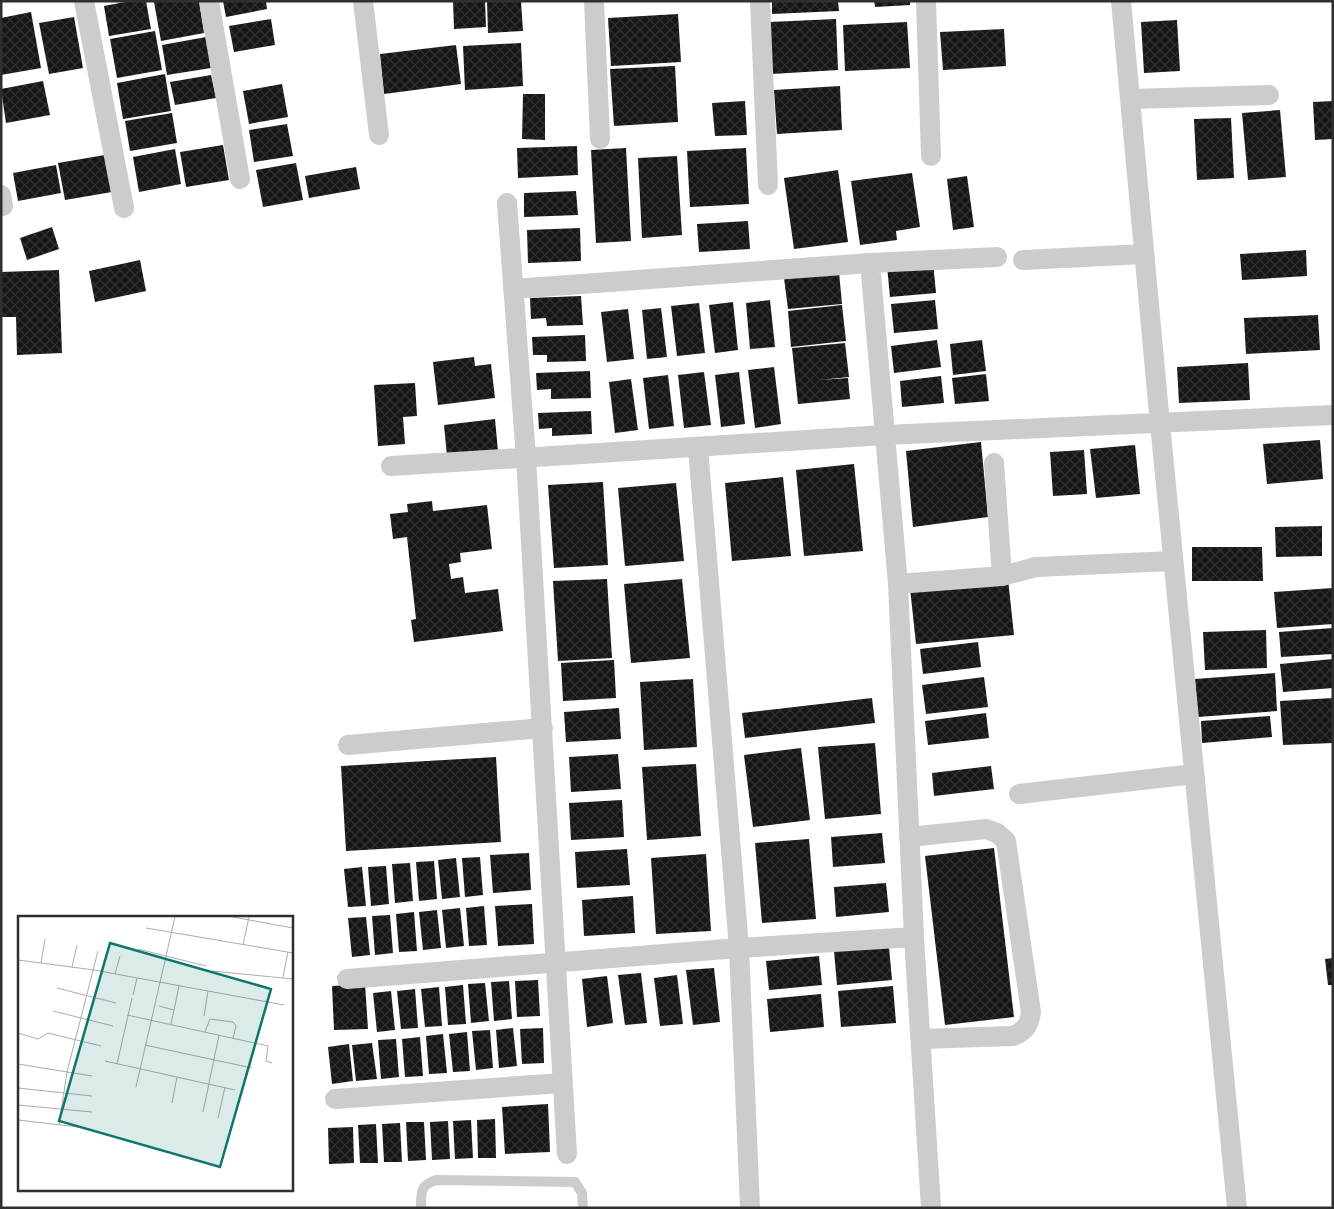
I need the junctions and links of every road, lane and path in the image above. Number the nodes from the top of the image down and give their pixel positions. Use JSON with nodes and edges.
{"nodes":[{"id":1,"x":84,"y":1,"type":"edge"},
{"id":2,"x":209,"y":1,"type":"edge"},
{"id":3,"x":363,"y":1,"type":"edge"},
{"id":4,"x":594,"y":1,"type":"edge"},
{"id":5,"x":760,"y":1,"type":"edge"},
{"id":6,"x":926,"y":1,"type":"edge"},
{"id":7,"x":1121,"y":1,"type":"edge"},
{"id":8,"x":1269,"y":95,"type":"dead end"},
{"id":9,"x":1130,"y":99,"type":"junction"},
{"id":10,"x":379,"y":135,"type":"dead end"},
{"id":11,"x":600,"y":139,"type":"dead end"},
{"id":12,"x":931,"y":156,"type":"dead end"},
{"id":13,"x":240,"y":179,"type":"dead end"},
{"id":14,"x":768,"y":185,"type":"dead end"},
{"id":15,"x":507,"y":203,"type":"dead end"},
{"id":16,"x":124,"y":208,"type":"dead end"},
{"id":17,"x":1144,"y":254,"type":"junction"},
{"id":18,"x":997,"y":257,"type":"dead end"},
{"id":19,"x":1023,"y":260,"type":"dead end"},
{"id":20,"x":870,"y":263,"type":"junction"},
{"id":21,"x":513,"y":289,"type":"junction"},
{"id":22,"x":1333,"y":415,"type":"edge"},
{"id":23,"x":1160,"y":424,"type":"junction"},
{"id":24,"x":885,"y":435,"type":"junction"},
{"id":25,"x":698,"y":448,"type":"junction"},
{"id":26,"x":526,"y":458,"type":"junction"},
{"id":27,"x":994,"y":463,"type":"dead end"},
{"id":28,"x":391,"y":466,"type":"dead end"},
{"id":29,"x":1173,"y":561,"type":"junction"},
{"id":30,"x":1002,"y":576,"type":"junction"},
{"id":31,"x":898,"y":584,"type":"junction"},
{"id":32,"x":542,"y":728,"type":"junction"},
{"id":33,"x":348,"y":745,"type":"dead end"},
{"id":34,"x":1194,"y":774,"type":"junction"},
{"id":35,"x":1019,"y":794,"type":"dead end"},
{"id":36,"x":909,"y":837,"type":"junction"},
{"id":37,"x":914,"y":937,"type":"junction"},
{"id":38,"x":739,"y":948,"type":"junction"},
{"id":39,"x":556,"y":964,"type":"junction"},
{"id":40,"x":347,"y":979,"type":"dead end"},
{"id":41,"x":921,"y":1040,"type":"junction"},
{"id":42,"x":562,"y":1083,"type":"junction"},
{"id":43,"x":335,"y":1099,"type":"dead end"},
{"id":44,"x":567,"y":1154,"type":"dead end"},
{"id":45,"x":421,"y":1208,"type":"edge"},
{"id":46,"x":583,"y":1208,"type":"edge"},
{"id":47,"x":750,"y":1208,"type":"edge"},
{"id":48,"x":931,"y":1208,"type":"edge"},
{"id":49,"x":1237,"y":1208,"type":"edge"}],
"edges":[{"from":1,"to":16,"type":"street"},
{"from":2,"to":13,"type":"street"},
{"from":3,"to":10,"type":"street"},
{"from":4,"to":11,"type":"street"},
{"from":5,"to":14,"type":"street"},
{"from":6,"to":12,"type":"street"},
{"from":7,"to":9,"type":"street"},
{"from":8,"to":9,"type":"street"},
{"from":9,"to":17,"type":"street"},
{"from":15,"to":21,"type":"street"},
{"from":17,"to":19,"type":"street"},
{"from":17,"to":23,"type":"street"},
{"from":18,"to":20,"type":"street"},
{"from":20,"to":21,"type":"street"},
{"from":20,"to":24,"type":"street"},
{"from":21,"to":26,"type":"street"},
{"from":22,"to":23,"type":"street"},
{"from":23,"to":24,"type":"street"},
{"from":23,"to":29,"type":"street"},
{"from":24,"to":25,"type":"street"},
{"from":24,"to":31,"type":"street"},
{"from":25,"to":26,"type":"street"},
{"from":25,"to":38,"type":"street"},
{"from":26,"to":28,"type":"street"},
{"from":26,"to":32,"type":"street"},
{"from":27,"to":30,"type":"street"},
{"from":29,"to":30,"type":"street"},
{"from":29,"to":34,"type":"street"},
{"from":30,"to":31,"type":"street"},
{"from":31,"to":36,"type":"street"},
{"from":32,"to":33,"type":"street"},
{"from":32,"to":39,"type":"street"},
{"from":34,"to":35,"type":"street"},
{"from":34,"to":49,"type":"street"},
{"from":36,"to":37,"type":"street"},
{"from":36,"to":41,"type":"street"},
{"from":37,"to":38,"type":"street"},
{"from":37,"to":41,"type":"street"},
{"from":38,"to":39,"type":"street"},
{"from":38,"to":47,"type":"street"},
{"from":39,"to":40,"type":"street"},
{"from":39,"to":42,"type":"street"},
{"from":41,"to":48,"type":"street"},
{"from":42,"to":43,"type":"street"},
{"from":42,"to":44,"type":"street"},
{"from":45,"to":46,"type":"lane"}]}
